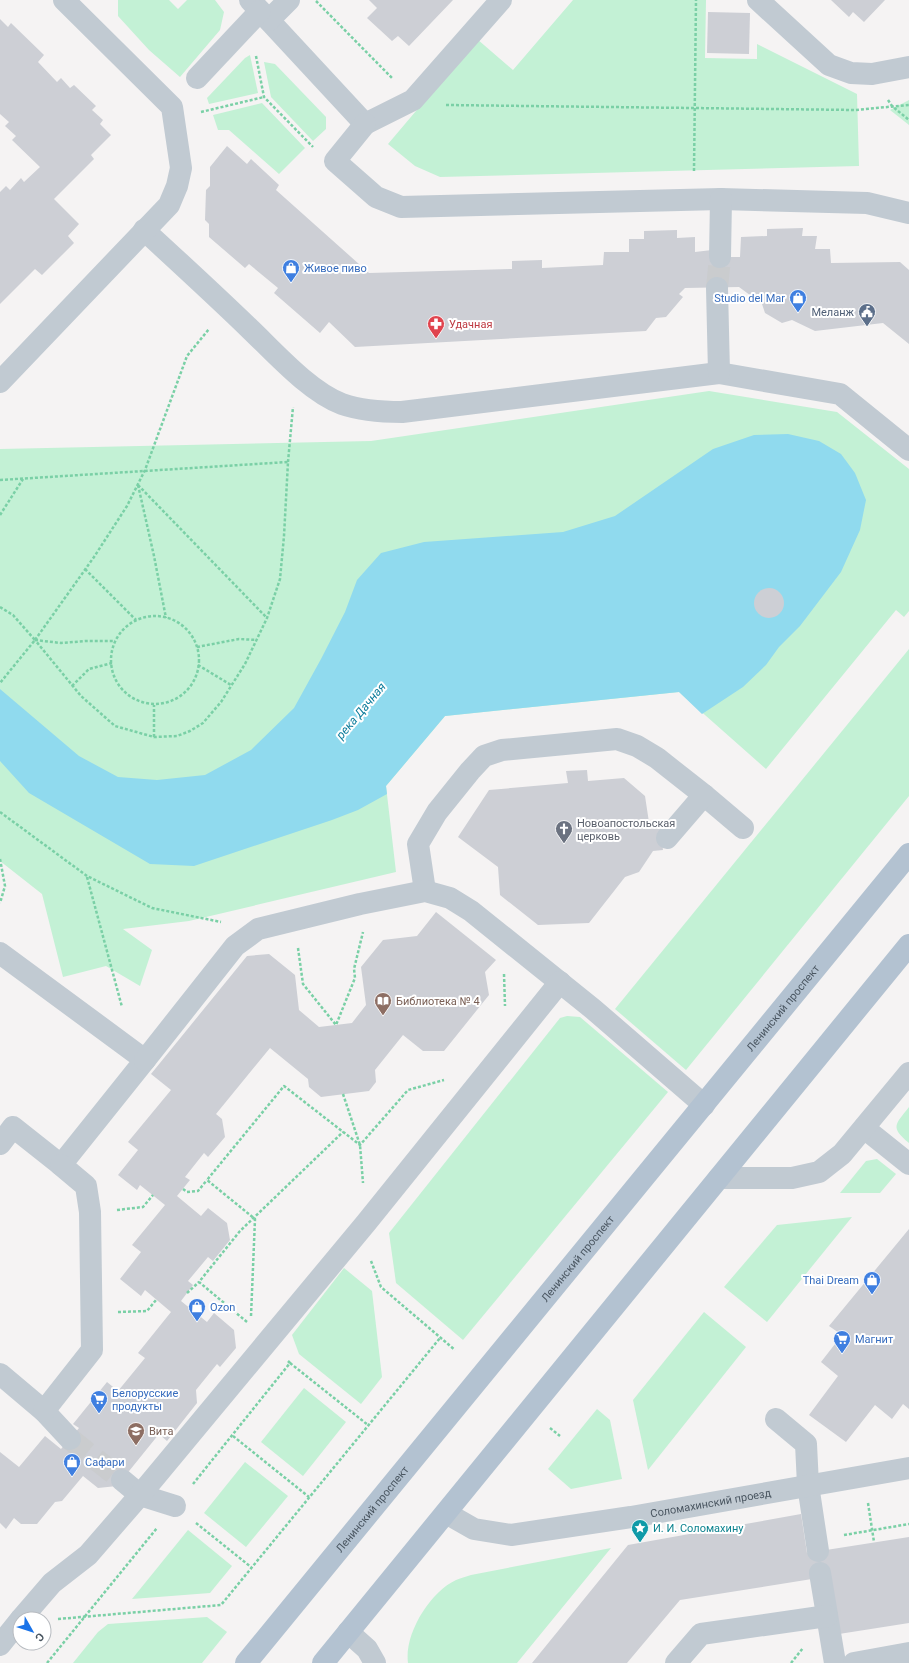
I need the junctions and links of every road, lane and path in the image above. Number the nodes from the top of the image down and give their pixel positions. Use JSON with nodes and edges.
{"nodes":[{"id":1,"x":64,"y":0,"type":"edge"},
{"id":2,"x":289,"y":0,"type":"edge"},
{"id":3,"x":315,"y":0,"type":"edge"},
{"id":4,"x":501,"y":0,"type":"edge"},
{"id":5,"x":696,"y":0,"type":"edge"},
{"id":6,"x":758,"y":0,"type":"edge"},
{"id":7,"x":260,"y":10,"type":"edge"},
{"id":8,"x":255,"y":49,"type":"dead end"},
{"id":9,"x":909,"y":67,"type":"edge"},
{"id":10,"x":197,"y":78,"type":"dead end"},
{"id":11,"x":264,"y":97,"type":"junction"},
{"id":12,"x":413,"y":100,"type":"junction"},
{"id":13,"x":909,"y":105,"type":"edge"},
{"id":14,"x":695,"y":108,"type":"junction"},
{"id":15,"x":174,"y":119,"type":"junction"},
{"id":16,"x":365,"y":124,"type":"junction"},
{"id":17,"x":335,"y":161,"type":"junction"},
{"id":18,"x":721,"y":199,"type":"junction"},
{"id":19,"x":694,"y":200,"type":"junction"},
{"id":20,"x":909,"y":212,"type":"edge"},
{"id":21,"x":144,"y":230,"type":"junction"},
{"id":22,"x":720,"y":257,"type":"tunnel mouth"},
{"id":23,"x":717,"y":288,"type":"tunnel mouth"},
{"id":24,"x":228,"y":307,"type":"junction"},
{"id":25,"x":296,"y":372,"type":"junction"},
{"id":26,"x":719,"y":373,"type":"junction"},
{"id":27,"x":0,"y":382,"type":"edge"},
{"id":28,"x":909,"y":450,"type":"edge"},
{"id":29,"x":288,"y":462,"type":"junction"},
{"id":30,"x":145,"y":470,"type":"junction"},
{"id":31,"x":23,"y":479,"type":"junction"},
{"id":32,"x":0,"y":480,"type":"edge"},
{"id":33,"x":138,"y":485,"type":"junction"},
{"id":34,"x":0,"y":515,"type":"edge"},
{"id":35,"x":85,"y":569,"type":"junction"},
{"id":36,"x":0,"y":607,"type":"edge"},
{"id":37,"x":166,"y":618,"type":"junction"},
{"id":38,"x":268,"y":618,"type":"junction"},
{"id":39,"x":136,"y":620,"type":"junction"},
{"id":40,"x":34,"y":640,"type":"junction"},
{"id":41,"x":256,"y":640,"type":"junction"},
{"id":42,"x":115,"y":641,"type":"junction"},
{"id":43,"x":197,"y":647,"type":"junction"},
{"id":44,"x":112,"y":663,"type":"junction"},
{"id":45,"x":198,"y":665,"type":"junction"},
{"id":46,"x":0,"y":683,"type":"edge"},
{"id":47,"x":231,"y":684,"type":"junction"},
{"id":48,"x":72,"y":686,"type":"junction"},
{"id":49,"x":154,"y":705,"type":"junction"},
{"id":50,"x":154,"y":738,"type":"junction"},
{"id":51,"x":704,"y":795,"type":"junction"},
{"id":52,"x":0,"y":812,"type":"edge"},
{"id":53,"x":743,"y":828,"type":"dead end"},
{"id":54,"x":667,"y":838,"type":"dead end"},
{"id":55,"x":909,"y":854,"type":"edge"},
{"id":56,"x":0,"y":859,"type":"edge"},
{"id":57,"x":87,"y":876,"type":"junction"},
{"id":58,"x":425,"y":891,"type":"junction"},
{"id":59,"x":0,"y":903,"type":"edge"},
{"id":60,"x":360,"y":904,"type":"junction"},
{"id":61,"x":258,"y":929,"type":"junction"},
{"id":62,"x":909,"y":945,"type":"edge"},
{"id":63,"x":0,"y":953,"type":"edge"},
{"id":64,"x":504,"y":974,"type":"dead end"},
{"id":65,"x":302,"y":975,"type":"dead end"},
{"id":66,"x":560,"y":982,"type":"junction"},
{"id":67,"x":505,"y":1008,"type":"dead end"},
{"id":68,"x":140,"y":1056,"type":"junction"},
{"id":69,"x":909,"y":1073,"type":"edge"},
{"id":70,"x":449,"y":1079,"type":"dead end"},
{"id":71,"x":704,"y":1105,"type":"junction"},
{"id":72,"x":864,"y":1128,"type":"junction"},
{"id":73,"x":343,"y":1132,"type":"junction"},
{"id":74,"x":0,"y":1144,"type":"edge"},
{"id":75,"x":909,"y":1164,"type":"edge"},
{"id":76,"x":61,"y":1165,"type":"junction"},
{"id":77,"x":719,"y":1178,"type":"junction"},
{"id":78,"x":207,"y":1180,"type":"junction"},
{"id":79,"x":183,"y":1189,"type":"dead end"},
{"id":80,"x":153,"y":1195,"type":"dead end"},
{"id":81,"x":90,"y":1212,"type":"junction"},
{"id":82,"x":255,"y":1219,"type":"junction"},
{"id":83,"x":199,"y":1282,"type":"junction"},
{"id":84,"x":187,"y":1293,"type":"dead end"},
{"id":85,"x":156,"y":1300,"type":"dead end"},
{"id":86,"x":92,"y":1314,"type":"junction"},
{"id":87,"x":269,"y":1340,"type":"junction"},
{"id":88,"x":455,"y":1350,"type":"dead end"},
{"id":89,"x":290,"y":1364,"type":"junction"},
{"id":90,"x":0,"y":1374,"type":"edge"},
{"id":91,"x":44,"y":1411,"type":"junction"},
{"id":92,"x":776,"y":1419,"type":"dead end"},
{"id":93,"x":368,"y":1425,"type":"junction"},
{"id":94,"x":549,"y":1427,"type":"dead end"},
{"id":95,"x":233,"y":1436,"type":"junction"},
{"id":96,"x":560,"y":1436,"type":"dead end"},
{"id":97,"x":70,"y":1439,"type":"tunnel mouth"},
{"id":98,"x":909,"y":1468,"type":"edge"},
{"id":99,"x":122,"y":1480,"type":"tunnel mouth"},
{"id":100,"x":808,"y":1485,"type":"junction"},
{"id":101,"x":140,"y":1495,"type":"junction"},
{"id":102,"x":309,"y":1497,"type":"junction"},
{"id":103,"x":868,"y":1499,"type":"dead end"},
{"id":104,"x":175,"y":1506,"type":"junction"},
{"id":105,"x":446,"y":1513,"type":"junction"},
{"id":106,"x":909,"y":1524,"type":"edge"},
{"id":107,"x":872,"y":1530,"type":"junction"},
{"id":108,"x":874,"y":1542,"type":"dead end"},
{"id":109,"x":817,"y":1546,"type":"joint"},
{"id":110,"x":251,"y":1567,"type":"junction"},
{"id":111,"x":820,"y":1573,"type":"dead end"},
{"id":112,"x":29,"y":1611,"type":"edge"},
{"id":113,"x":84,"y":1616,"type":"junction"},
{"id":114,"x":827,"y":1616,"type":"junction"},
{"id":115,"x":52,"y":1620,"type":"edge"},
{"id":116,"x":12,"y":1631,"type":"edge"},
{"id":117,"x":348,"y":1632,"type":"junction"},
{"id":118,"x":0,"y":1645,"type":"edge"},
{"id":119,"x":909,"y":1654,"type":"edge"},
{"id":120,"x":47,"y":1663,"type":"edge"},
{"id":121,"x":246,"y":1663,"type":"edge"},
{"id":122,"x":323,"y":1663,"type":"edge"},
{"id":123,"x":375,"y":1663,"type":"edge"},
{"id":124,"x":676,"y":1663,"type":"edge"},
{"id":125,"x":835,"y":1663,"type":"edge"},
{"id":126,"x":854,"y":1663,"type":"edge"}],
"edges":[{"from":1,"to":15,"type":"street"},
{"from":2,"to":7,"type":"street"},
{"from":3,"to":12,"type":"path"},
{"from":4,"to":12,"type":"street"},
{"from":5,"to":14,"type":"path"},
{"from":6,"to":9,"type":"street"},
{"from":7,"to":10,"type":"street"},
{"from":7,"to":16,"type":"street"},
{"from":8,"to":11,"type":"path"},
{"from":11,"to":15,"type":"path"},
{"from":11,"to":17,"type":"path"},
{"from":12,"to":14,"type":"path"},
{"from":12,"to":16,"type":"street"},
{"from":13,"to":14,"type":"path"},
{"from":14,"to":19,"type":"path"},
{"from":15,"to":21,"type":"street"},
{"from":16,"to":17,"type":"street"},
{"from":17,"to":19,"type":"street"},
{"from":18,"to":19,"type":"street"},
{"from":18,"to":20,"type":"street"},
{"from":18,"to":22,"type":"street"},
{"from":21,"to":24,"type":"street"},
{"from":21,"to":27,"type":"street"},
{"from":23,"to":26,"type":"street"},
{"from":24,"to":25,"type":"street"},
{"from":24,"to":30,"type":"path"},
{"from":25,"to":26,"type":"street"},
{"from":25,"to":29,"type":"path"},
{"from":26,"to":28,"type":"street"},
{"from":29,"to":30,"type":"path"},
{"from":29,"to":38,"type":"path"},
{"from":30,"to":31,"type":"path"},
{"from":30,"to":33,"type":"path"},
{"from":31,"to":32,"type":"path"},
{"from":31,"to":34,"type":"path"},
{"from":33,"to":35,"type":"path"},
{"from":33,"to":37,"type":"path"},
{"from":33,"to":38,"type":"path"},
{"from":35,"to":39,"type":"path"},
{"from":35,"to":40,"type":"path"},
{"from":36,"to":40,"type":"path"},
{"from":37,"to":39,"type":"path"},
{"from":37,"to":43,"type":"path"},
{"from":38,"to":41,"type":"path"},
{"from":39,"to":42,"type":"path"},
{"from":40,"to":42,"type":"path"},
{"from":40,"to":46,"type":"path"},
{"from":40,"to":48,"type":"path"},
{"from":41,"to":43,"type":"path"},
{"from":41,"to":47,"type":"path"},
{"from":42,"to":44,"type":"path"},
{"from":43,"to":45,"type":"path"},
{"from":44,"to":48,"type":"path"},
{"from":44,"to":49,"type":"path"},
{"from":45,"to":47,"type":"path"},
{"from":45,"to":49,"type":"path"},
{"from":47,"to":50,"type":"path"},
{"from":48,"to":50,"type":"path"},
{"from":49,"to":50,"type":"path"},
{"from":51,"to":53,"type":"street"},
{"from":51,"to":54,"type":"street"},
{"from":51,"to":58,"type":"street"},
{"from":52,"to":57,"type":"path"},
{"from":55,"to":71,"type":"main road","name":"Ленинский проспект"},
{"from":56,"to":59,"type":"path"},
{"from":57,"to":61,"type":"path"},
{"from":57,"to":68,"type":"path"},
{"from":58,"to":60,"type":"street"},
{"from":58,"to":66,"type":"street"},
{"from":60,"to":61,"type":"street"},
{"from":60,"to":65,"type":"path"},
{"from":61,"to":68,"type":"street"},
{"from":62,"to":77,"type":"main road"},
{"from":63,"to":68,"type":"street"},
{"from":64,"to":67,"type":"path"},
{"from":66,"to":71,"type":"street"},
{"from":66,"to":87,"type":"street"},
{"from":68,"to":76,"type":"street"},
{"from":69,"to":72,"type":"street"},
{"from":70,"to":73,"type":"path"},
{"from":71,"to":121,"type":"main road","name":"Ленинский проспект"},
{"from":72,"to":75,"type":"street"},
{"from":72,"to":77,"type":"street"},
{"from":73,"to":78,"type":"path"},
{"from":73,"to":82,"type":"path"},
{"from":74,"to":76,"type":"street"},
{"from":76,"to":81,"type":"street"},
{"from":77,"to":105,"type":"main road"},
{"from":78,"to":79,"type":"path"},
{"from":78,"to":82,"type":"path"},
{"from":80,"to":81,"type":"path"},
{"from":81,"to":86,"type":"street"},
{"from":82,"to":83,"type":"path"},
{"from":82,"to":83,"type":"path"},
{"from":83,"to":84,"type":"path"},
{"from":85,"to":86,"type":"path"},
{"from":86,"to":91,"type":"street"},
{"from":87,"to":89,"type":"path"},
{"from":87,"to":101,"type":"street"},
{"from":88,"to":93,"type":"path"},
{"from":89,"to":93,"type":"path"},
{"from":89,"to":95,"type":"path"},
{"from":90,"to":91,"type":"street"},
{"from":91,"to":97,"type":"street"},
{"from":92,"to":100,"type":"street"},
{"from":93,"to":102,"type":"path"},
{"from":94,"to":96,"type":"path"},
{"from":95,"to":102,"type":"path"},
{"from":95,"to":104,"type":"path"},
{"from":98,"to":100,"type":"street","name":"Соломахинский проезд"},
{"from":99,"to":101,"type":"street"},
{"from":100,"to":105,"type":"street","name":"Соломахинский проезд"},
{"from":100,"to":109,"type":"street"},
{"from":101,"to":104,"type":"street"},
{"from":101,"to":112,"type":"street"},
{"from":102,"to":110,"type":"path"},
{"from":103,"to":107,"type":"path"},
{"from":104,"to":110,"type":"path"},
{"from":104,"to":113,"type":"path"},
{"from":105,"to":117,"type":"main road"},
{"from":106,"to":107,"type":"path"},
{"from":107,"to":108,"type":"path"},
{"from":107,"to":109,"type":"path"},
{"from":110,"to":113,"type":"path"},
{"from":111,"to":114,"type":"street"},
{"from":113,"to":115,"type":"path"},
{"from":113,"to":120,"type":"path"},
{"from":114,"to":124,"type":"street"},
{"from":114,"to":125,"type":"street"},
{"from":116,"to":118,"type":"street"},
{"from":117,"to":122,"type":"main road"},
{"from":117,"to":123,"type":"street"},
{"from":119,"to":126,"type":"street"}]}
